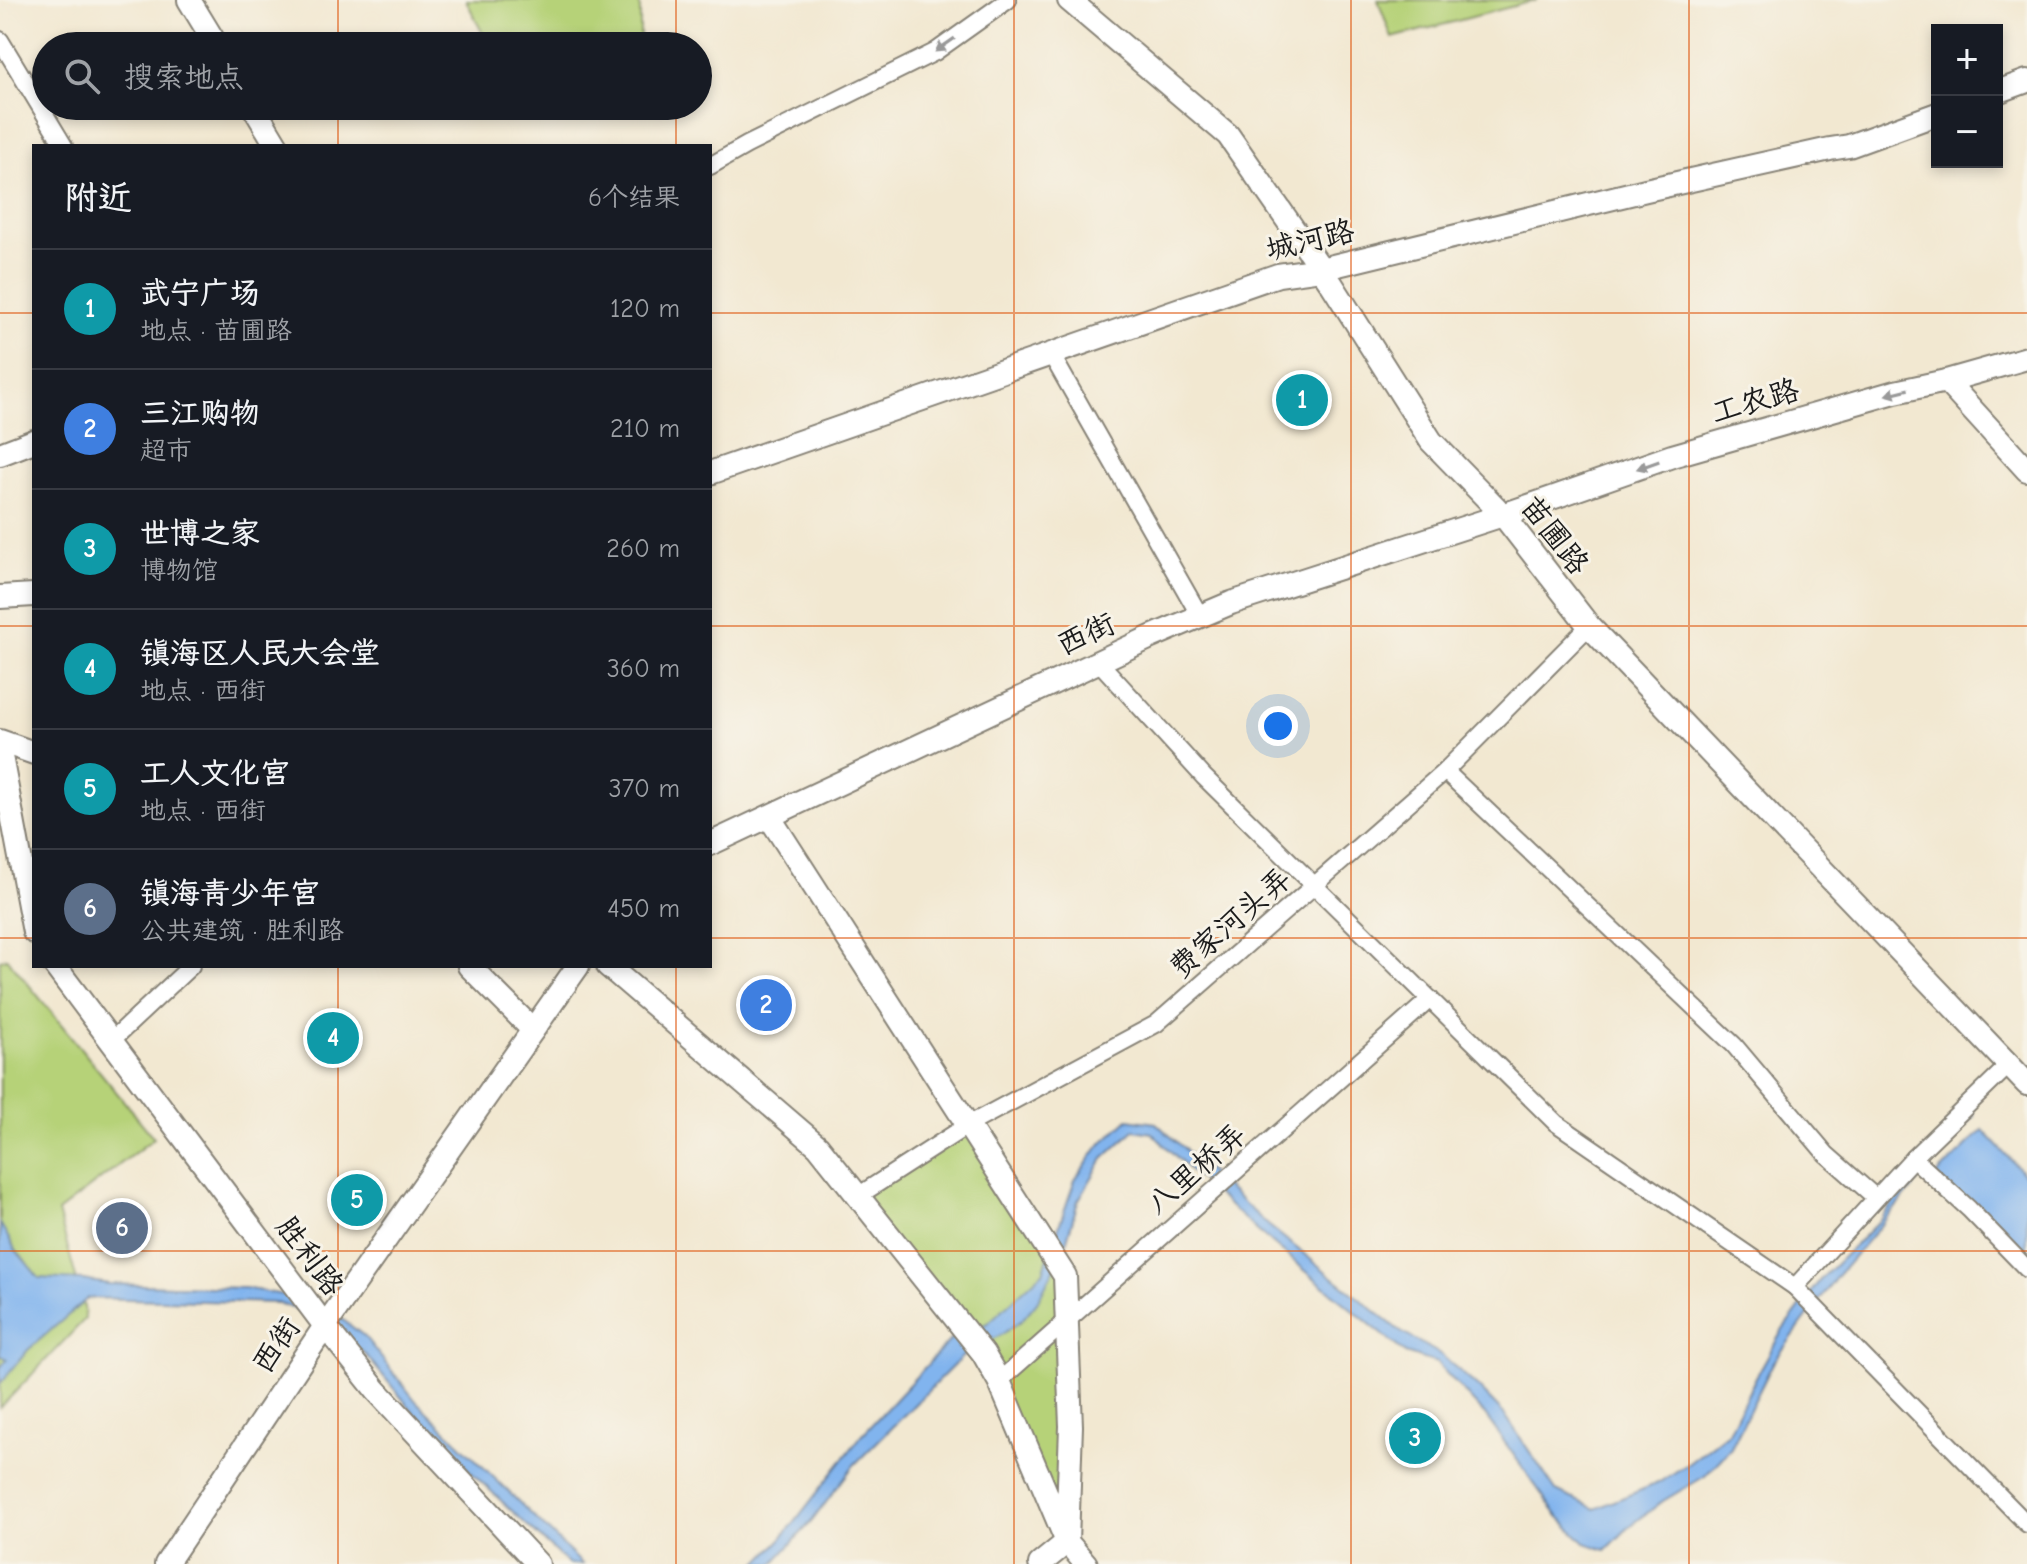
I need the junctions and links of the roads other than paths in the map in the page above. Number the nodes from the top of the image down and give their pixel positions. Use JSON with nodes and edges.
{"nodes":[{"id":1,"x":189,"y":0,"type":"edge"},
{"id":2,"x":1008,"y":0,"type":"edge"},
{"id":3,"x":1069,"y":0,"type":"edge"},
{"id":4,"x":208,"y":32,"type":"edge"},
{"id":5,"x":0,"y":40,"type":"edge"},
{"id":6,"x":2027,"y":81,"type":"edge"},
{"id":7,"x":2003,"y":90,"type":"edge"},
{"id":8,"x":32,"y":93,"type":"edge"},
{"id":9,"x":1931,"y":116,"type":"edge"},
{"id":10,"x":48,"y":120,"type":"edge"},
{"id":11,"x":261,"y":120,"type":"edge"},
{"id":12,"x":63,"y":144,"type":"edge"},
{"id":13,"x":276,"y":144,"type":"edge"},
{"id":14,"x":712,"y":165,"type":"edge"},
{"id":15,"x":1321,"y":269,"type":"junction"},
{"id":16,"x":1051,"y":354,"type":"junction"},
{"id":17,"x":2027,"y":358,"type":"edge"},
{"id":18,"x":1946,"y":381,"type":"junction"},
{"id":19,"x":32,"y":442,"type":"edge"},
{"id":20,"x":0,"y":454,"type":"edge"},
{"id":21,"x":2027,"y":470,"type":"edge"},
{"id":22,"x":712,"y":472,"type":"edge"},
{"id":23,"x":1503,"y":515,"type":"junction"},
{"id":24,"x":32,"y":595,"type":"edge"},
{"id":25,"x":0,"y":597,"type":"edge"},
{"id":26,"x":1200,"y":616,"type":"junction"},
{"id":27,"x":1589,"y":626,"type":"junction"},
{"id":28,"x":1099,"y":662,"type":"junction"},
{"id":29,"x":0,"y":741,"type":"edge"},
{"id":30,"x":0,"y":751,"type":"edge"},
{"id":31,"x":32,"y":752,"type":"edge"},
{"id":32,"x":1445,"y":771,"type":"junction"},
{"id":33,"x":770,"y":818,"type":"junction"},
{"id":34,"x":712,"y":843,"type":"edge"},
{"id":35,"x":1315,"y":886,"type":"junction"},
{"id":36,"x":32,"y":921,"type":"edge"},
{"id":37,"x":56,"y":968,"type":"edge"},
{"id":38,"x":189,"y":968,"type":"edge"},
{"id":39,"x":471,"y":968,"type":"edge"},
{"id":40,"x":577,"y":968,"type":"edge"},
{"id":41,"x":610,"y":968,"type":"edge"},
{"id":42,"x":1430,"y":999,"type":"junction"},
{"id":43,"x":533,"y":1030,"type":"junction"},
{"id":44,"x":111,"y":1041,"type":"junction"},
{"id":45,"x":2009,"y":1065,"type":"junction"},
{"id":46,"x":2027,"y":1084,"type":"edge"},
{"id":47,"x":968,"y":1125,"type":"junction"},
{"id":48,"x":1913,"y":1158,"type":"junction"},
{"id":49,"x":858,"y":1196,"type":"junction"},
{"id":50,"x":1876,"y":1198,"type":"junction"},
{"id":51,"x":2027,"y":1269,"type":"edge"},
{"id":52,"x":1795,"y":1287,"type":"junction"},
{"id":53,"x":1067,"y":1321,"type":"junction"},
{"id":54,"x":325,"y":1326,"type":"junction"},
{"id":55,"x":999,"y":1381,"type":"junction"},
{"id":56,"x":2027,"y":1524,"type":"edge"},
{"id":57,"x":1067,"y":1542,"type":"junction"},
{"id":58,"x":166,"y":1564,"type":"edge"},
{"id":59,"x":538,"y":1564,"type":"edge"},
{"id":60,"x":1040,"y":1564,"type":"edge"},
{"id":61,"x":1086,"y":1564,"type":"edge"}],
"edges":[{"from":1,"to":4,"type":"street"},
{"from":2,"to":14,"type":"street","one_way":true},
{"from":3,"to":15,"type":"street","name":"苗圃路"},
{"from":5,"to":8,"type":"street"},
{"from":6,"to":7,"type":"street"},
{"from":9,"to":15,"type":"street","name":"城河路"},
{"from":10,"to":12,"type":"street"},
{"from":11,"to":13,"type":"street"},
{"from":15,"to":16,"type":"street","name":"城河路"},
{"from":15,"to":23,"type":"street","name":"苗圃路"},
{"from":16,"to":22,"type":"street","name":"城河路"},
{"from":16,"to":26,"type":"street"},
{"from":17,"to":18,"type":"street","name":"工农路"},
{"from":18,"to":21,"type":"street"},
{"from":18,"to":23,"type":"street","name":"工农路","one_way":true},
{"from":19,"to":20,"type":"street"},
{"from":23,"to":26,"type":"street","name":"西街"},
{"from":23,"to":27,"type":"street","name":"苗圃路"},
{"from":24,"to":25,"type":"street"},
{"from":26,"to":28,"type":"street","name":"西街"},
{"from":27,"to":32,"type":"street","name":"费家河头弄"},
{"from":27,"to":45,"type":"street","name":"苗圃路"},
{"from":28,"to":33,"type":"street","name":"西街"},
{"from":28,"to":35,"type":"street"},
{"from":29,"to":31,"type":"street"},
{"from":30,"to":36,"type":"street"},
{"from":32,"to":35,"type":"street","name":"费家河头弄"},
{"from":32,"to":50,"type":"street"},
{"from":33,"to":34,"type":"street","name":"西街"},
{"from":33,"to":47,"type":"street"},
{"from":35,"to":42,"type":"street"},
{"from":35,"to":47,"type":"street","name":"费家河头弄"},
{"from":37,"to":44,"type":"street","name":"胜利路"},
{"from":38,"to":44,"type":"street"},
{"from":39,"to":43,"type":"street"},
{"from":40,"to":43,"type":"street","name":"西街"},
{"from":41,"to":49,"type":"street"},
{"from":42,"to":52,"type":"street"},
{"from":42,"to":53,"type":"street","name":"八里桥弄"},
{"from":43,"to":54,"type":"street","name":"西街"},
{"from":44,"to":54,"type":"street","name":"胜利路"},
{"from":45,"to":46,"type":"street","name":"苗圃路"},
{"from":45,"to":48,"type":"street"},
{"from":47,"to":49,"type":"street","name":"费家河头弄"},
{"from":47,"to":53,"type":"street"},
{"from":48,"to":50,"type":"street"},
{"from":48,"to":51,"type":"street"},
{"from":49,"to":55,"type":"street"},
{"from":50,"to":52,"type":"street"},
{"from":52,"to":56,"type":"street"},
{"from":53,"to":55,"type":"street","name":"八里桥弄"},
{"from":53,"to":57,"type":"street"},
{"from":54,"to":58,"type":"street","name":"西街"},
{"from":54,"to":59,"type":"street","name":"胜利路"},
{"from":55,"to":57,"type":"street"},
{"from":57,"to":60,"type":"street"},
{"from":57,"to":61,"type":"street"}]}
